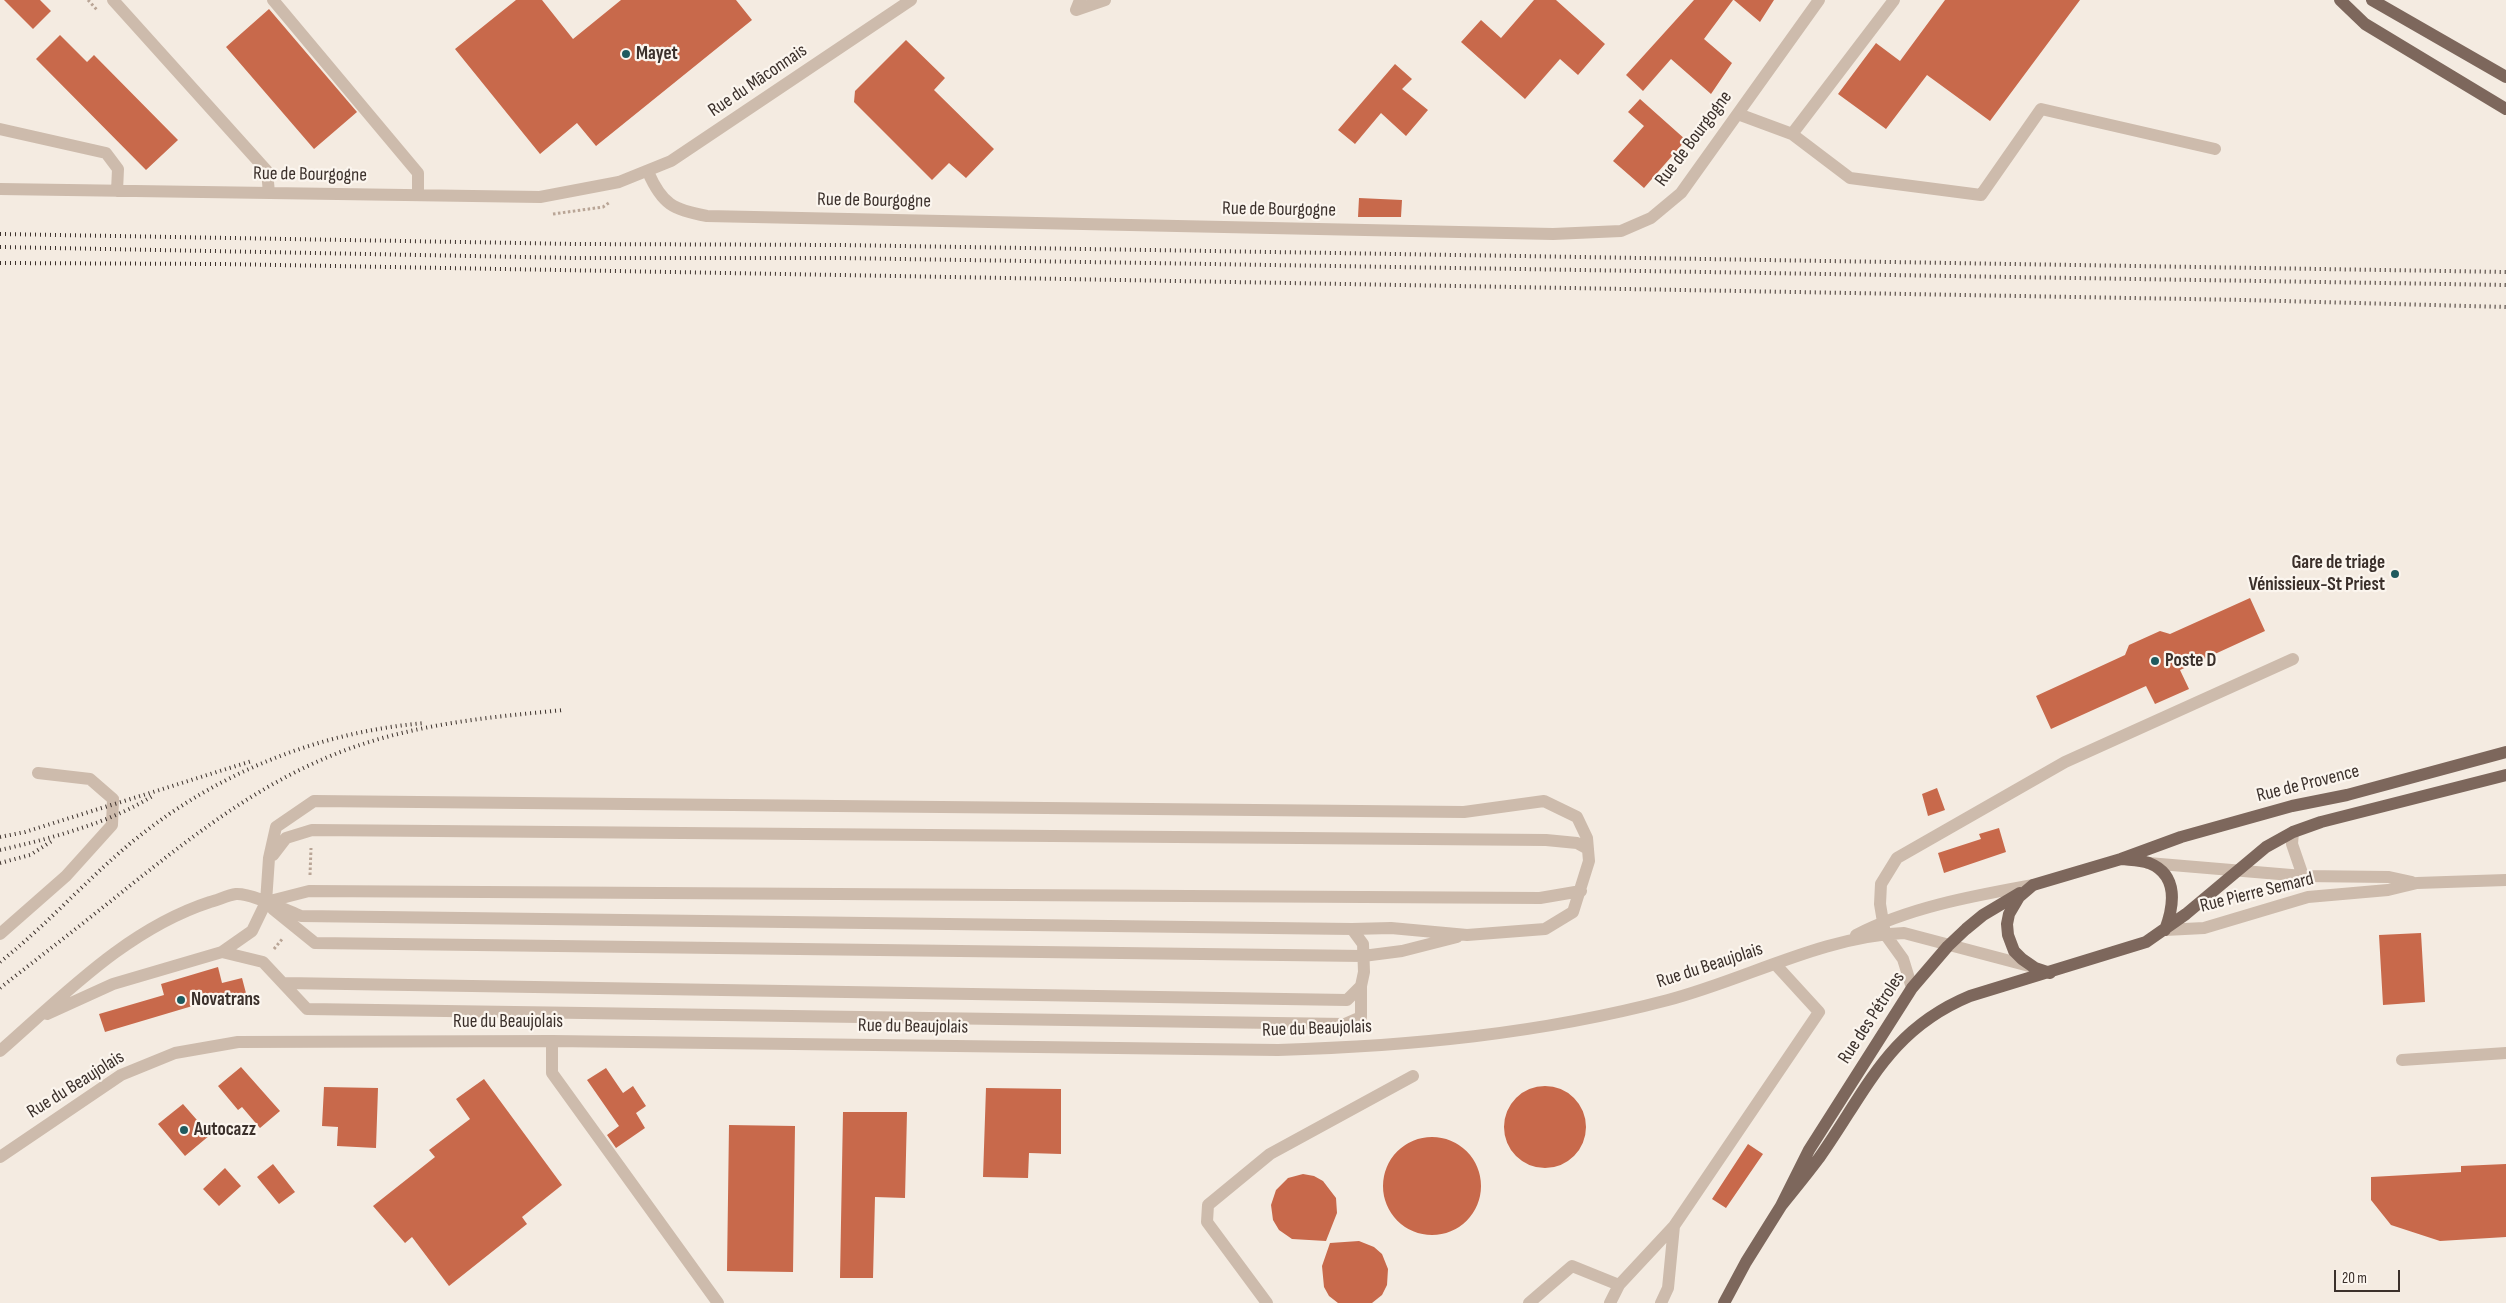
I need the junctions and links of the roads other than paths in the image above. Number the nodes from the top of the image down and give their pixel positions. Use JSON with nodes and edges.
{"nodes":[{"id":1,"x":113,"y":0,"type":"edge"},
{"id":2,"x":273,"y":0,"type":"edge"},
{"id":3,"x":911,"y":0,"type":"edge"},
{"id":4,"x":1080,"y":0,"type":"edge"},
{"id":5,"x":1104,"y":0,"type":"edge"},
{"id":6,"x":1819,"y":0,"type":"edge"},
{"id":7,"x":1894,"y":0,"type":"edge"},
{"id":8,"x":2340,"y":0,"type":"edge"},
{"id":9,"x":2372,"y":0,"type":"edge"},
{"id":10,"x":2506,"y":77,"type":"edge"},
{"id":11,"x":2506,"y":109,"type":"edge"},
{"id":12,"x":1738,"y":114,"type":"junction"},
{"id":13,"x":0,"y":129,"type":"edge"},
{"id":14,"x":1792,"y":134,"type":"junction"},
{"id":15,"x":2215,"y":148,"type":"dead end"},
{"id":16,"x":648,"y":172,"type":"junction"},
{"id":17,"x":619,"y":182,"type":"joint"},
{"id":18,"x":0,"y":189,"type":"edge"},
{"id":19,"x":118,"y":191,"type":"junction"},
{"id":20,"x":269,"y":193,"type":"junction"},
{"id":21,"x":418,"y":195,"type":"junction"},
{"id":22,"x":2293,"y":659,"type":"dead end"},
{"id":23,"x":2506,"y":752,"type":"edge"},
{"id":24,"x":38,"y":774,"type":"dead end"},
{"id":25,"x":2506,"y":775,"type":"edge"},
{"id":26,"x":2293,"y":832,"type":"junction"},
{"id":27,"x":1588,"y":850,"type":"junction"},
{"id":28,"x":270,"y":858,"type":"junction"},
{"id":29,"x":2121,"y":859,"type":"junction"},
{"id":30,"x":2148,"y":863,"type":"junction"},
{"id":31,"x":2235,"y":871,"type":"junction"},
{"id":32,"x":2303,"y":876,"type":"junction"},
{"id":33,"x":2506,"y":880,"type":"edge"},
{"id":34,"x":2417,"y":882,"type":"junction"},
{"id":35,"x":2033,"y":885,"type":"junction"},
{"id":36,"x":1581,"y":891,"type":"junction"},
{"id":37,"x":266,"y":902,"type":"junction"},
{"id":38,"x":1884,"y":927,"type":"junction"},
{"id":39,"x":1352,"y":929,"type":"junction"},
{"id":40,"x":2165,"y":930,"type":"junction"},
{"id":41,"x":0,"y":934,"type":"edge"},
{"id":42,"x":1467,"y":935,"type":"junction"},
{"id":43,"x":1948,"y":946,"type":"junction"},
{"id":44,"x":222,"y":952,"type":"junction"},
{"id":45,"x":1363,"y":956,"type":"junction"},
{"id":46,"x":1776,"y":965,"type":"junction"},
{"id":47,"x":2035,"y":968,"type":"junction"},
{"id":48,"x":2050,"y":973,"type":"junction"},
{"id":49,"x":284,"y":983,"type":"junction"},
{"id":50,"x":1361,"y":986,"type":"junction"},
{"id":51,"x":1912,"y":988,"type":"junction"},
{"id":52,"x":38,"y":1018,"type":"junction"},
{"id":53,"x":552,"y":1041,"type":"junction"},
{"id":54,"x":0,"y":1051,"type":"edge"},
{"id":55,"x":2506,"y":1053,"type":"edge"},
{"id":56,"x":2402,"y":1060,"type":"dead end"},
{"id":57,"x":1413,"y":1076,"type":"dead end"},
{"id":58,"x":0,"y":1158,"type":"edge"},
{"id":59,"x":1781,"y":1206,"type":"junction"},
{"id":60,"x":1674,"y":1226,"type":"junction"},
{"id":61,"x":1619,"y":1284,"type":"junction"},
{"id":62,"x":718,"y":1303,"type":"edge"},
{"id":63,"x":1267,"y":1303,"type":"edge"},
{"id":64,"x":1529,"y":1303,"type":"edge"},
{"id":65,"x":1610,"y":1303,"type":"edge"},
{"id":66,"x":1660,"y":1303,"type":"edge"},
{"id":67,"x":1724,"y":1303,"type":"edge"}],
"edges":[{"from":1,"to":20,"type":"street"},
{"from":2,"to":21,"type":"street"},
{"from":3,"to":16,"type":"street","name":"Rue du Mâconnais"},
{"from":4,"to":5,"type":"street"},
{"from":6,"to":12,"type":"street","name":"Rue de Bourgogne"},
{"from":7,"to":14,"type":"street"},
{"from":8,"to":11,"type":"main road"},
{"from":9,"to":10,"type":"main road"},
{"from":12,"to":14,"type":"street"},
{"from":12,"to":16,"type":"street","name":"Rue de Bourgogne"},
{"from":13,"to":19,"type":"street"},
{"from":14,"to":15,"type":"street"},
{"from":16,"to":17,"type":"street","name":"Rue du Mâconnais"},
{"from":17,"to":21,"type":"street","name":"Rue de Bourgogne"},
{"from":18,"to":19,"type":"street","name":"Rue de Bourgogne"},
{"from":19,"to":20,"type":"street","name":"Rue de Bourgogne"},
{"from":20,"to":21,"type":"street","name":"Rue de Bourgogne"},
{"from":22,"to":38,"type":"street"},
{"from":23,"to":29,"type":"main road","name":"Rue de Provence"},
{"from":24,"to":41,"type":"street"},
{"from":25,"to":26,"type":"main road"},
{"from":26,"to":31,"type":"main road"},
{"from":26,"to":32,"type":"street","name":"Rue Pierre Semard"},
{"from":27,"to":28,"type":"street"},
{"from":27,"to":28,"type":"street"},
{"from":27,"to":36,"type":"street"},
{"from":28,"to":37,"type":"street"},
{"from":29,"to":30,"type":"main road","name":"Rue de Provence"},
{"from":29,"to":35,"type":"main road","name":"Rue de Provence"},
{"from":30,"to":31,"type":"street","name":"Rue Pierre Semard"},
{"from":30,"to":40,"type":"main road"},
{"from":31,"to":32,"type":"street","name":"Rue Pierre Semard"},
{"from":31,"to":40,"type":"main road"},
{"from":32,"to":34,"type":"street","name":"Rue Pierre Semard"},
{"from":33,"to":34,"type":"street","name":"Rue Pierre Semard"},
{"from":34,"to":40,"type":"street","name":"Rue Pierre Semard"},
{"from":35,"to":38,"type":"street","name":"Rue du Beaujolais"},
{"from":35,"to":43,"type":"main road","name":"Rue des Pétroles"},
{"from":35,"to":47,"type":"main road","name":"Rue de Provence"},
{"from":36,"to":37,"type":"street"},
{"from":36,"to":42,"type":"street"},
{"from":37,"to":39,"type":"street"},
{"from":37,"to":44,"type":"street"},
{"from":37,"to":45,"type":"street"},
{"from":37,"to":52,"type":"street"},
{"from":38,"to":43,"type":"street","name":"Rue du Beaujolais"},
{"from":38,"to":46,"type":"street","name":"Rue du Beaujolais"},
{"from":38,"to":51,"type":"street"},
{"from":39,"to":42,"type":"street"},
{"from":39,"to":45,"type":"street"},
{"from":40,"to":48,"type":"main road"},
{"from":42,"to":45,"type":"street"},
{"from":43,"to":47,"type":"street","name":"Rue du Beaujolais"},
{"from":43,"to":51,"type":"main road","name":"Rue des Pétroles"},
{"from":44,"to":49,"type":"street"},
{"from":44,"to":52,"type":"street"},
{"from":45,"to":50,"type":"street"},
{"from":46,"to":53,"type":"street","name":"Rue du Beaujolais"},
{"from":46,"to":60,"type":"street"},
{"from":47,"to":48,"type":"main road","name":"Rue de Provence"},
{"from":48,"to":59,"type":"main road","name":"Rue des Pétroles"},
{"from":49,"to":50,"type":"street"},
{"from":49,"to":50,"type":"street"},
{"from":51,"to":59,"type":"main road","name":"Rue des Pétroles"},
{"from":52,"to":54,"type":"street"},
{"from":53,"to":58,"type":"street","name":"Rue du Beaujolais"},
{"from":53,"to":62,"type":"street"},
{"from":55,"to":56,"type":"street"},
{"from":57,"to":63,"type":"street"},
{"from":59,"to":67,"type":"main road","name":"Rue des Pétroles"},
{"from":60,"to":61,"type":"street"},
{"from":60,"to":66,"type":"street"},
{"from":61,"to":64,"type":"street"},
{"from":61,"to":65,"type":"street"}]}
